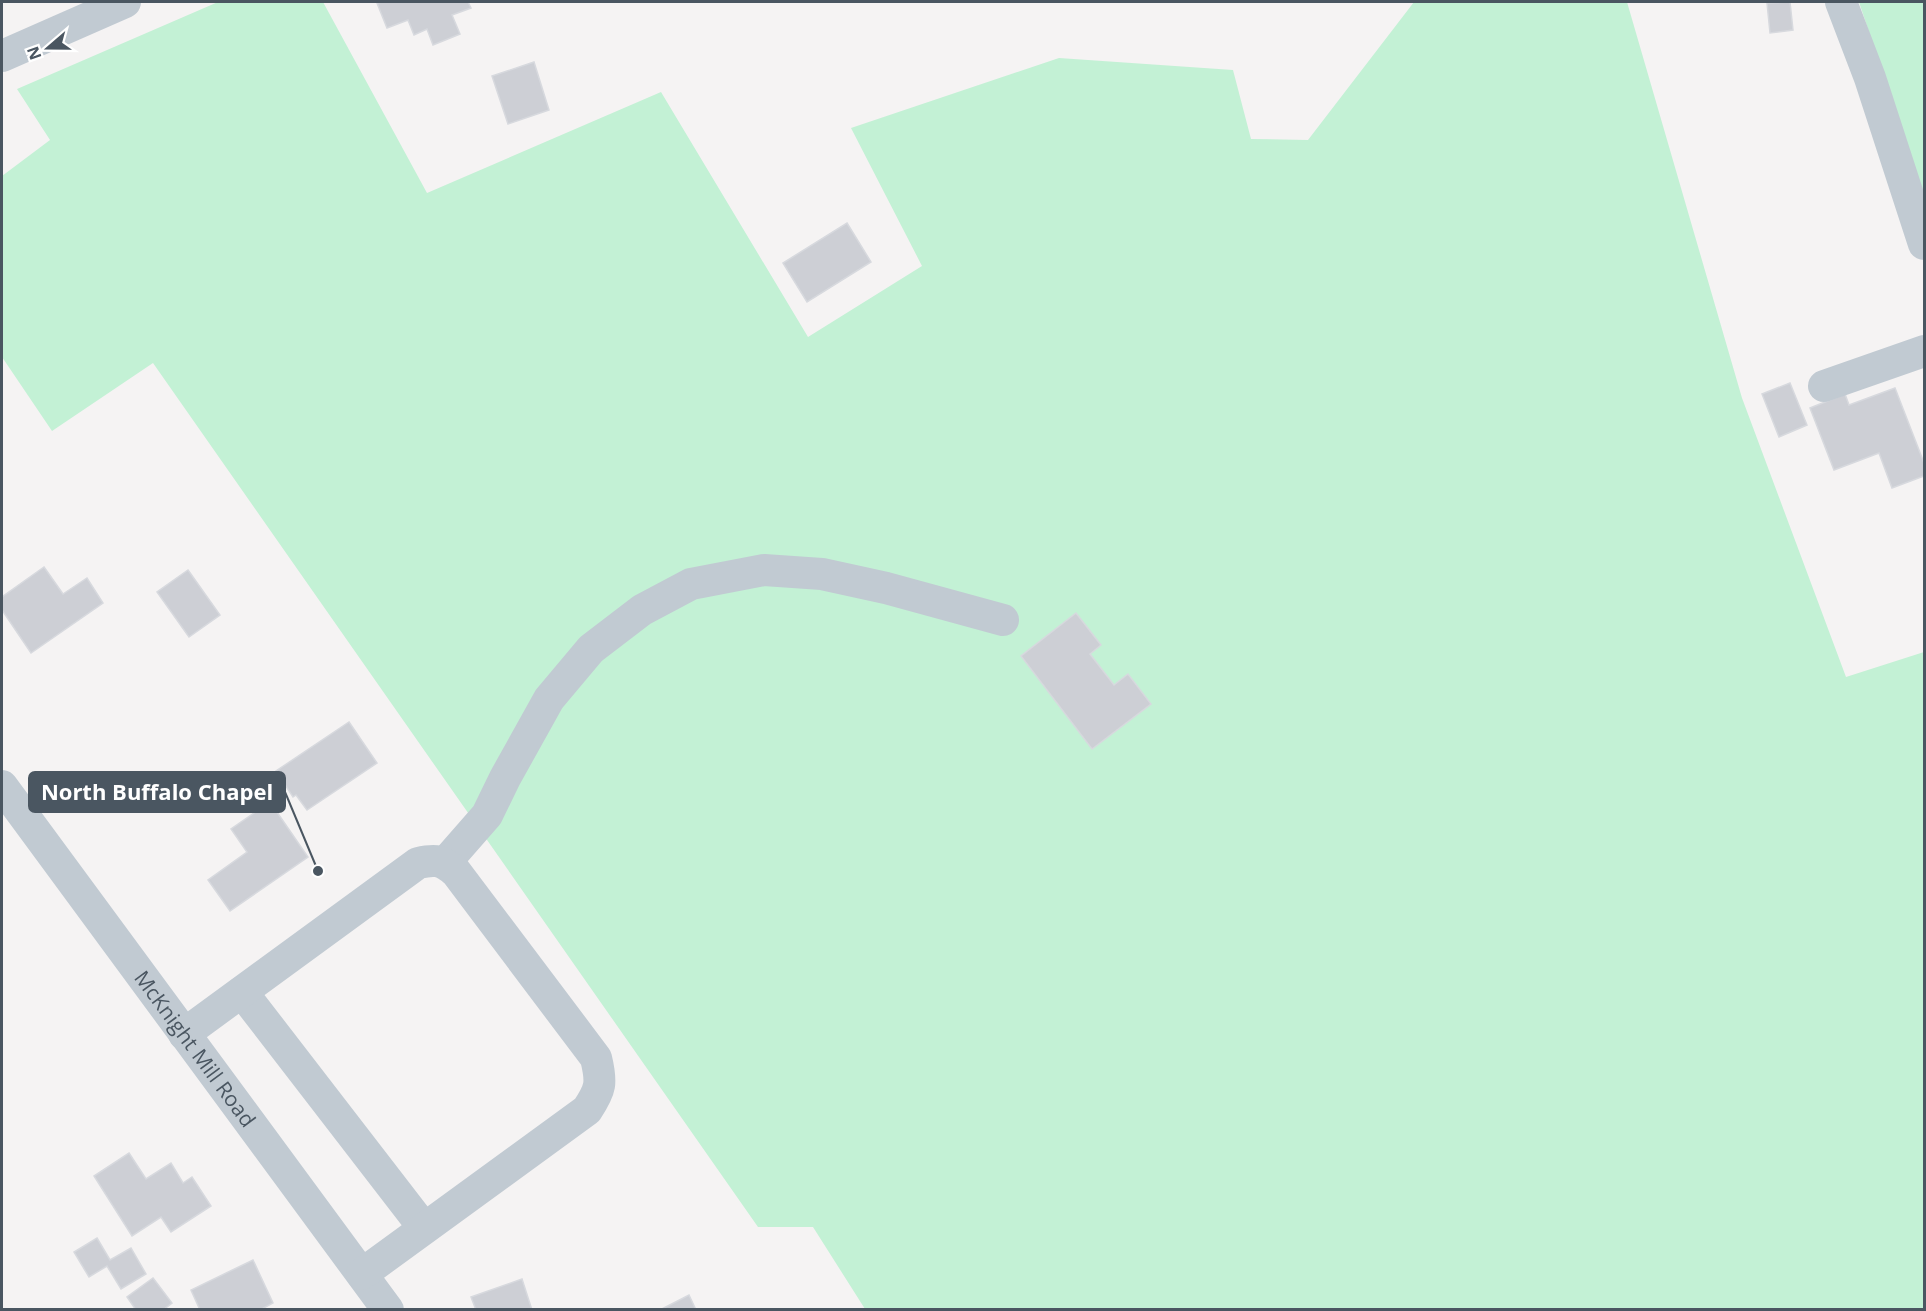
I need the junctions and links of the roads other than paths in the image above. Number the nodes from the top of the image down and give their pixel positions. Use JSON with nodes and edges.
{"nodes":[{"id":1,"x":125,"y":2,"type":"edge"},
{"id":2,"x":1841,"y":2,"type":"edge"},
{"id":3,"x":2,"y":56,"type":"edge"},
{"id":4,"x":1924,"y":244,"type":"edge"},
{"id":5,"x":1924,"y":351,"type":"edge"},
{"id":6,"x":1824,"y":386,"type":"dead end"},
{"id":7,"x":1003,"y":620,"type":"dead end"},
{"id":8,"x":2,"y":786,"type":"edge"},
{"id":9,"x":445,"y":863,"type":"junction"},
{"id":10,"x":242,"y":992,"type":"junction"},
{"id":11,"x":184,"y":1034,"type":"junction"},
{"id":12,"x":424,"y":1228,"type":"junction"},
{"id":13,"x":362,"y":1274,"type":"junction"},
{"id":14,"x":388,"y":1310,"type":"edge"}],
"edges":[{"from":1,"to":3,"type":"street"},
{"from":2,"to":4,"type":"street"},
{"from":5,"to":6,"type":"street"},
{"from":7,"to":9,"type":"street"},
{"from":8,"to":11,"type":"street","name":"McKnight Mill Road"},
{"from":9,"to":10,"type":"street"},
{"from":9,"to":12,"type":"street"},
{"from":10,"to":11,"type":"street"},
{"from":10,"to":12,"type":"street"},
{"from":11,"to":13,"type":"street","name":"McKnight Mill Road"},
{"from":12,"to":13,"type":"street"},
{"from":13,"to":14,"type":"street","name":"McKnight Mill Road"}]}
